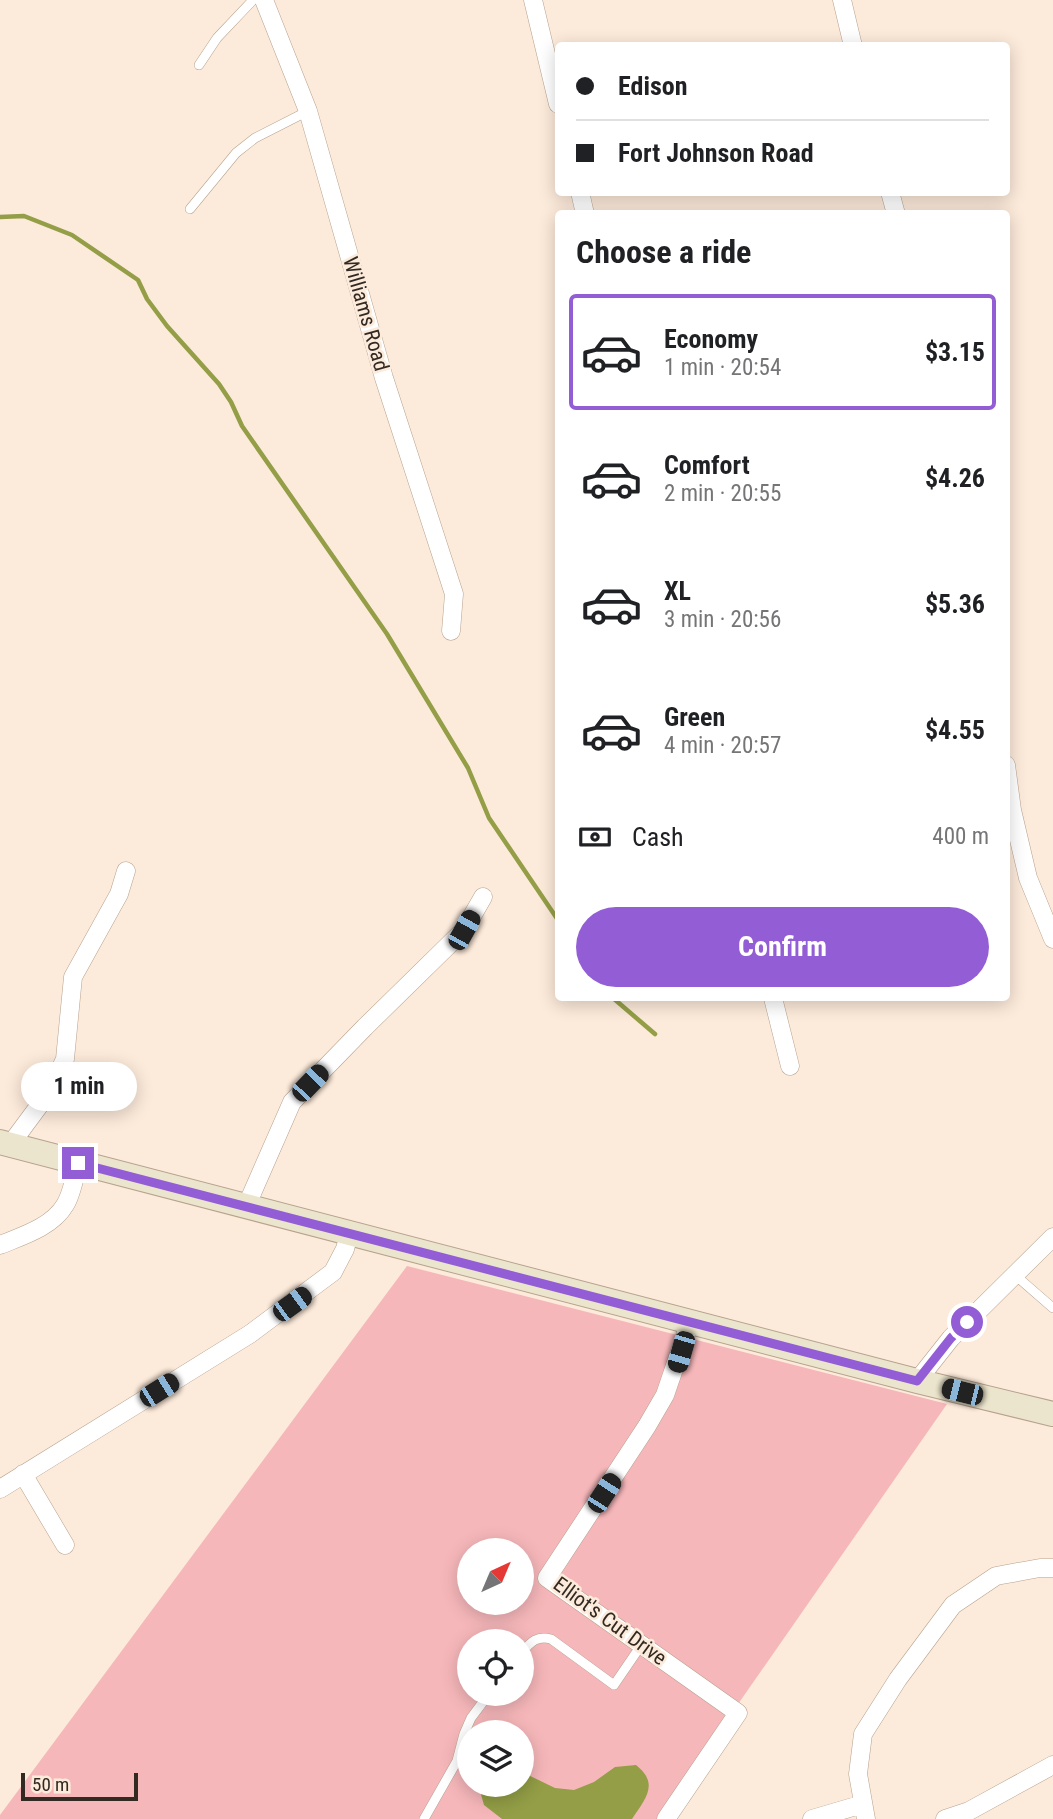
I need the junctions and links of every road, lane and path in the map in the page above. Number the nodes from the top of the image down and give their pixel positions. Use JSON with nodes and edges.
{"nodes":[{"id":1,"x":253,"y":0,"type":"edge"},
{"id":2,"x":264,"y":0,"type":"edge"},
{"id":3,"x":533,"y":0,"type":"edge"},
{"id":4,"x":842,"y":0,"type":"edge"},
{"id":5,"x":852,"y":42,"type":"edge"},
{"id":6,"x":199,"y":65,"type":"dead end"},
{"id":7,"x":555,"y":91,"type":"edge"},
{"id":8,"x":308,"y":111,"type":"junction"},
{"id":9,"x":190,"y":209,"type":"dead end"},
{"id":10,"x":451,"y":631,"type":"dead end"},
{"id":11,"x":1010,"y":795,"type":"edge"},
{"id":12,"x":126,"y":871,"type":"dead end"},
{"id":13,"x":483,"y":897,"type":"dead end"},
{"id":14,"x":1053,"y":939,"type":"edge"},
{"id":15,"x":774,"y":1001,"type":"edge"},
{"id":16,"x":790,"y":1066,"type":"dead end"},
{"id":17,"x":5,"y":1143,"type":"edge"},
{"id":18,"x":78,"y":1163,"type":"junction"},
{"id":19,"x":246,"y":1207,"type":"junction"},
{"id":20,"x":349,"y":1234,"type":"junction"},
{"id":21,"x":1053,"y":1237,"type":"edge"},
{"id":22,"x":0,"y":1245,"type":"edge"},
{"id":23,"x":1015,"y":1275,"type":"junction"},
{"id":24,"x":1053,"y":1308,"type":"edge"},
{"id":25,"x":690,"y":1322,"type":"junction"},
{"id":26,"x":917,"y":1381,"type":"junction"},
{"id":27,"x":1053,"y":1414,"type":"edge"},
{"id":28,"x":23,"y":1474,"type":"junction"},
{"id":29,"x":0,"y":1489,"type":"edge"},
{"id":30,"x":65,"y":1545,"type":"dead end"},
{"id":31,"x":1053,"y":1568,"type":"edge"},
{"id":32,"x":534,"y":1640,"type":"edge"},
{"id":33,"x":642,"y":1644,"type":"junction"},
{"id":34,"x":480,"y":1706,"type":"edge"},
{"id":35,"x":1053,"y":1765,"type":"edge"},
{"id":36,"x":865,"y":1812,"type":"edge"},
{"id":37,"x":424,"y":1819,"type":"edge"},
{"id":38,"x":666,"y":1819,"type":"edge"},
{"id":39,"x":812,"y":1819,"type":"edge"},
{"id":40,"x":944,"y":1819,"type":"edge"}],
"edges":[{"from":1,"to":6,"type":"lane"},
{"from":2,"to":8,"type":"street","name":"Williams Road"},
{"from":3,"to":7,"type":"street"},
{"from":4,"to":5,"type":"street"},
{"from":8,"to":9,"type":"lane"},
{"from":8,"to":10,"type":"street","name":"Williams Road"},
{"from":11,"to":14,"type":"street"},
{"from":12,"to":17,"type":"street"},
{"from":13,"to":19,"type":"street"},
{"from":15,"to":16,"type":"street"},
{"from":17,"to":18,"type":"main road"},
{"from":18,"to":19,"type":"main road"},
{"from":18,"to":22,"type":"street"},
{"from":19,"to":20,"type":"main road"},
{"from":20,"to":25,"type":"main road"},
{"from":20,"to":28,"type":"street"},
{"from":21,"to":23,"type":"street"},
{"from":23,"to":24,"type":"lane"},
{"from":23,"to":26,"type":"street"},
{"from":25,"to":26,"type":"main road"},
{"from":25,"to":33,"type":"street","name":"Elliot's Cut Drive"},
{"from":26,"to":27,"type":"main road"},
{"from":28,"to":29,"type":"street"},
{"from":28,"to":30,"type":"street"},
{"from":31,"to":36,"type":"street"},
{"from":32,"to":33,"type":"lane"},
{"from":33,"to":38,"type":"street","name":"Elliot's Cut Drive"},
{"from":34,"to":37,"type":"lane"},
{"from":35,"to":40,"type":"street"},
{"from":36,"to":39,"type":"street"}]}
